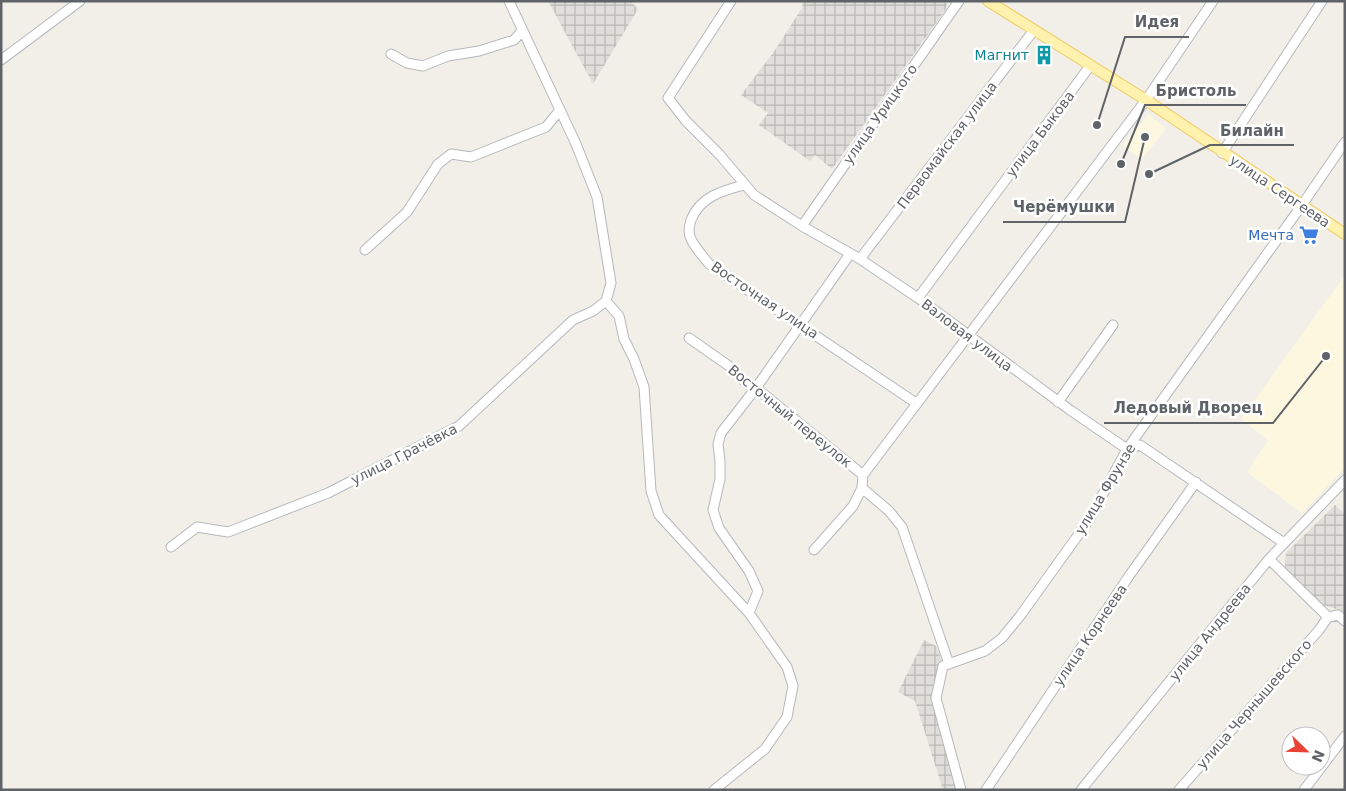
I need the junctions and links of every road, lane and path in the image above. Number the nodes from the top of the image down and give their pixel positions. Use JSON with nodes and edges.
{"nodes":[{"id":1,"x":80,"y":1,"type":"edge"},
{"id":2,"x":509,"y":1,"type":"edge"},
{"id":3,"x":731,"y":1,"type":"edge"},
{"id":4,"x":959,"y":1,"type":"edge"},
{"id":5,"x":988,"y":1,"type":"edge"},
{"id":6,"x":1213,"y":1,"type":"edge"},
{"id":7,"x":1322,"y":1,"type":"edge"},
{"id":8,"x":1034,"y":30,"type":"junction"},
{"id":9,"x":522,"y":31,"type":"junction"},
{"id":10,"x":391,"y":54,"type":"dead end"},
{"id":11,"x":1,"y":60,"type":"edge"},
{"id":12,"x":1090,"y":66,"type":"junction"},
{"id":13,"x":1146,"y":100,"type":"junction"},
{"id":14,"x":560,"y":110,"type":"junction"},
{"id":15,"x":1345,"y":142,"type":"edge"},
{"id":16,"x":1222,"y":153,"type":"junction"},
{"id":17,"x":744,"y":186,"type":"junction"},
{"id":18,"x":1302,"y":205,"type":"junction"},
{"id":19,"x":802,"y":226,"type":"junction"},
{"id":20,"x":1345,"y":234,"type":"edge"},
{"id":21,"x":364,"y":250,"type":"dead end"},
{"id":22,"x":850,"y":254,"type":"junction"},
{"id":23,"x":860,"y":259,"type":"junction"},
{"id":24,"x":918,"y":298,"type":"junction"},
{"id":25,"x":606,"y":301,"type":"junction"},
{"id":26,"x":800,"y":325,"type":"junction"},
{"id":27,"x":1113,"y":325,"type":"dead end"},
{"id":28,"x":967,"y":335,"type":"junction"},
{"id":29,"x":689,"y":338,"type":"dead end"},
{"id":30,"x":756,"y":388,"type":"junction"},
{"id":31,"x":1058,"y":402,"type":"junction"},
{"id":32,"x":916,"y":403,"type":"junction"},
{"id":33,"x":1127,"y":449,"type":"junction"},
{"id":34,"x":863,"y":475,"type":"junction"},
{"id":35,"x":1345,"y":480,"type":"edge"},
{"id":36,"x":1196,"y":482,"type":"junction"},
{"id":37,"x":862,"y":488,"type":"junction"},
{"id":38,"x":1284,"y":543,"type":"junction"},
{"id":39,"x":171,"y":547,"type":"dead end"},
{"id":40,"x":814,"y":550,"type":"dead end"},
{"id":41,"x":1269,"y":559,"type":"junction"},
{"id":42,"x":749,"y":613,"type":"junction"},
{"id":43,"x":1328,"y":616,"type":"junction"},
{"id":44,"x":1345,"y":621,"type":"edge"},
{"id":45,"x":949,"y":664,"type":"junction"},
{"id":46,"x":1345,"y":736,"type":"edge"},
{"id":47,"x":714,"y":790,"type":"edge"},
{"id":48,"x":962,"y":790,"type":"edge"},
{"id":49,"x":986,"y":790,"type":"edge"},
{"id":50,"x":1081,"y":790,"type":"edge"},
{"id":51,"x":1179,"y":790,"type":"edge"},
{"id":52,"x":1304,"y":790,"type":"edge"}],
"edges":[{"from":1,"to":11,"type":"street"},
{"from":2,"to":9,"type":"street"},
{"from":3,"to":17,"type":"street","name":"Валовая улица"},
{"from":4,"to":19,"type":"street","name":"улица Урицкого"},
{"from":5,"to":8,"type":"main road","name":"улица Сергеева"},
{"from":6,"to":13,"type":"street"},
{"from":7,"to":16,"type":"street"},
{"from":8,"to":12,"type":"main road","name":"улица Сергеева"},
{"from":8,"to":23,"type":"street","name":"Первомайская улица"},
{"from":9,"to":10,"type":"street"},
{"from":9,"to":14,"type":"street"},
{"from":12,"to":13,"type":"main road","name":"улица Сергеева"},
{"from":12,"to":24,"type":"street","name":"улица Быкова"},
{"from":13,"to":16,"type":"main road","name":"улица Сергеева"},
{"from":13,"to":28,"type":"street"},
{"from":14,"to":21,"type":"street"},
{"from":14,"to":25,"type":"street"},
{"from":15,"to":18,"type":"street","name":"улица Фрунзе"},
{"from":16,"to":18,"type":"main road","name":"улица Сергеева"},
{"from":17,"to":19,"type":"street","name":"Валовая улица"},
{"from":17,"to":26,"type":"street","name":"Восточная улица"},
{"from":18,"to":20,"type":"main road","name":"улица Сергеева"},
{"from":18,"to":33,"type":"street","name":"улица Фрунзе"},
{"from":19,"to":22,"type":"street","name":"Валовая улица"},
{"from":22,"to":23,"type":"street","name":"Валовая улица"},
{"from":22,"to":26,"type":"street"},
{"from":23,"to":24,"type":"street","name":"Валовая улица"},
{"from":24,"to":28,"type":"street","name":"Валовая улица"},
{"from":25,"to":39,"type":"street","name":"улица Грачёвка"},
{"from":25,"to":42,"type":"street"},
{"from":26,"to":30,"type":"street"},
{"from":26,"to":32,"type":"street","name":"Восточная улица"},
{"from":27,"to":31,"type":"street"},
{"from":28,"to":31,"type":"street","name":"Валовая улица"},
{"from":28,"to":32,"type":"street"},
{"from":29,"to":30,"type":"street","name":"Восточный переулок"},
{"from":30,"to":34,"type":"street","name":"Восточный переулок"},
{"from":30,"to":42,"type":"street"},
{"from":31,"to":33,"type":"street","name":"Валовая улица"},
{"from":32,"to":34,"type":"street"},
{"from":33,"to":36,"type":"street","name":"Валовая улица"},
{"from":33,"to":45,"type":"street","name":"улица Фрунзе"},
{"from":34,"to":37,"type":"street","name":"Восточный переулок"},
{"from":35,"to":38,"type":"street","name":"улица Андреева"},
{"from":36,"to":38,"type":"street","name":"Валовая улица"},
{"from":36,"to":49,"type":"street","name":"улица Корнеева"},
{"from":37,"to":40,"type":"street"},
{"from":37,"to":45,"type":"street"},
{"from":38,"to":41,"type":"street","name":"улица Андреева"},
{"from":41,"to":43,"type":"street"},
{"from":41,"to":50,"type":"street","name":"улица Андреева"},
{"from":42,"to":47,"type":"street"},
{"from":43,"to":44,"type":"street"},
{"from":43,"to":51,"type":"street","name":"улица Чернышевского"},
{"from":45,"to":48,"type":"street"},
{"from":46,"to":52,"type":"street"}]}
